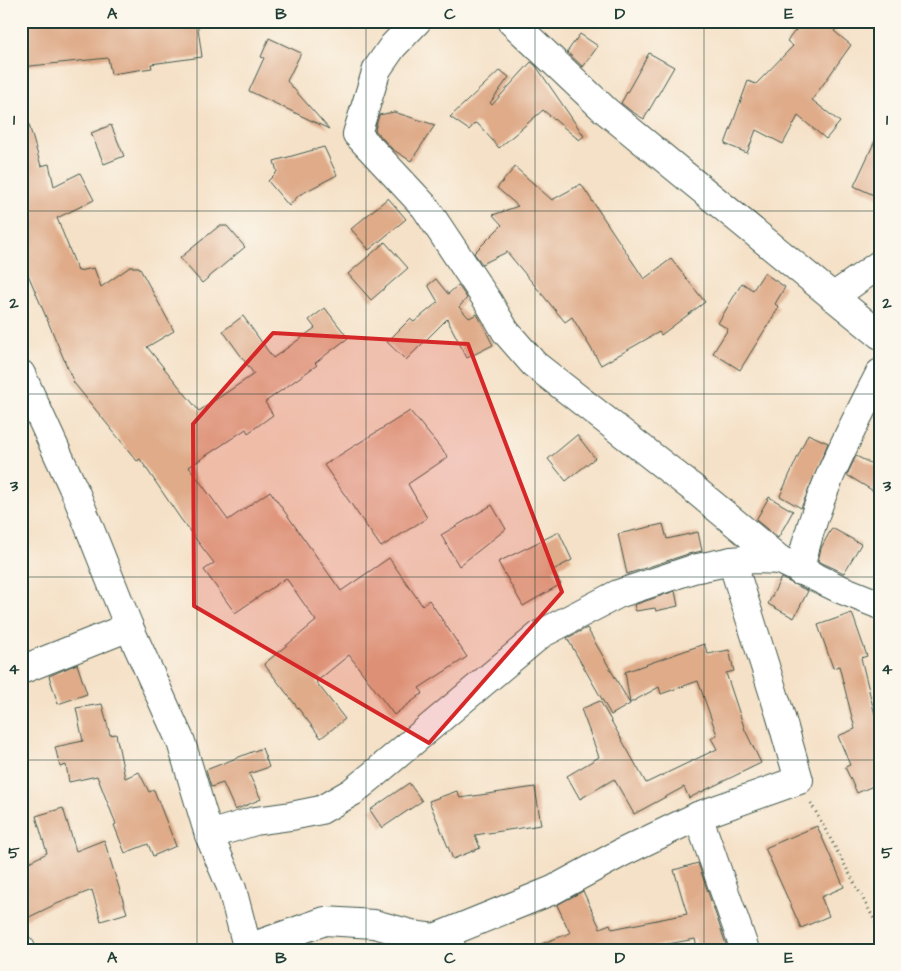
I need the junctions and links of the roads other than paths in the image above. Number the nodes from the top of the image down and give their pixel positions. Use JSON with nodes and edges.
{"nodes":[{"id":1,"x":417,"y":21,"type":"edge"},
{"id":2,"x":511,"y":21,"type":"edge"},
{"id":3,"x":880,"y":264,"type":"edge"},
{"id":4,"x":833,"y":298,"type":"junction"},
{"id":5,"x":880,"y":335,"type":"edge"},
{"id":6,"x":880,"y":373,"type":"edge"},
{"id":7,"x":21,"y":374,"type":"edge"},
{"id":8,"x":732,"y":561,"type":"junction"},
{"id":9,"x":790,"y":565,"type":"junction"},
{"id":10,"x":880,"y":604,"type":"edge"},
{"id":11,"x":129,"y":627,"type":"junction"},
{"id":12,"x":21,"y":670,"type":"edge"},
{"id":13,"x":698,"y":816,"type":"junction"},
{"id":14,"x":209,"y":835,"type":"junction"},
{"id":15,"x":445,"y":944,"type":"edge"},
{"id":16,"x":248,"y":949,"type":"edge"},
{"id":17,"x":746,"y":950,"type":"edge"}],
"edges":[{"from":1,"to":9,"type":"street"},
{"from":2,"to":4,"type":"street"},
{"from":3,"to":4,"type":"street"},
{"from":4,"to":5,"type":"street"},
{"from":6,"to":9,"type":"street"},
{"from":7,"to":11,"type":"street"},
{"from":8,"to":9,"type":"street"},
{"from":8,"to":13,"type":"street"},
{"from":8,"to":14,"type":"street"},
{"from":9,"to":10,"type":"street"},
{"from":11,"to":12,"type":"street"},
{"from":11,"to":14,"type":"street"},
{"from":13,"to":15,"type":"street"},
{"from":13,"to":17,"type":"street"},
{"from":14,"to":16,"type":"street"},
{"from":15,"to":16,"type":"street"}]}
